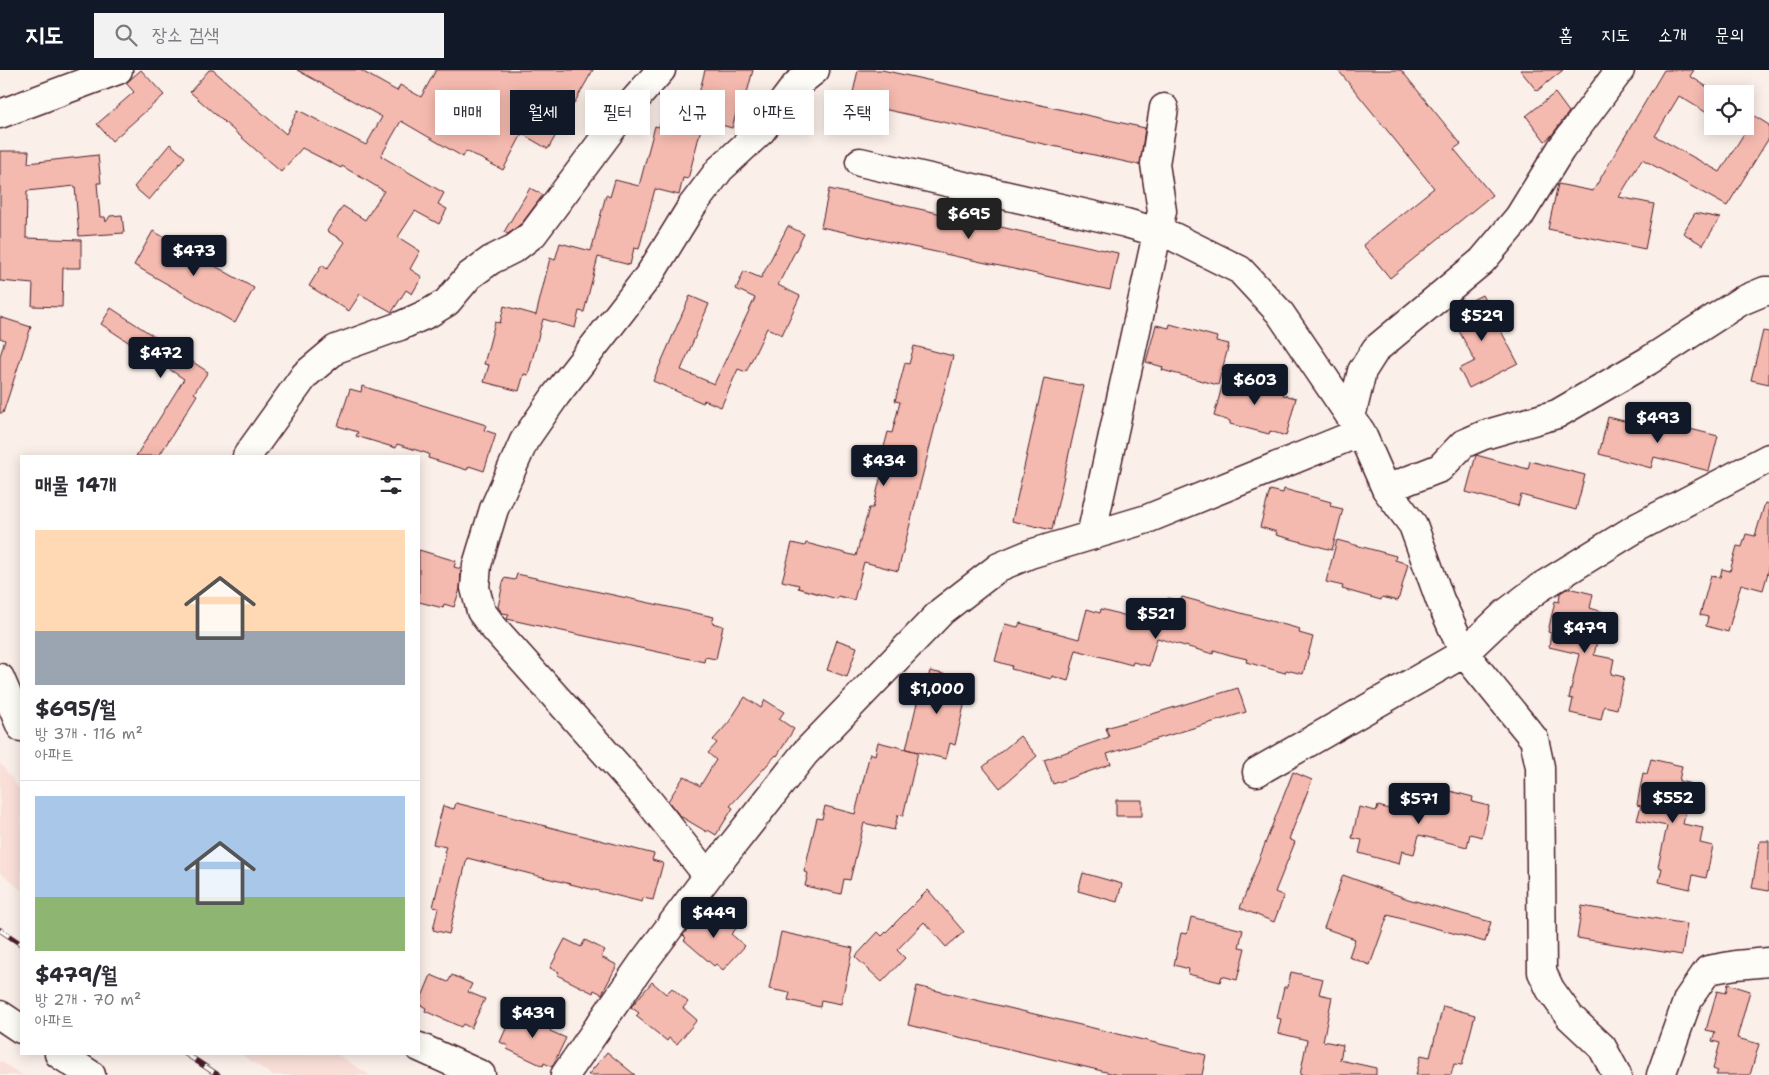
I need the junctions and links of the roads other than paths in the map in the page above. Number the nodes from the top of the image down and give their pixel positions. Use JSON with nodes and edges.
{"nodes":[{"id":1,"x":118,"y":70,"type":"edge"},
{"id":2,"x":661,"y":70,"type":"edge"},
{"id":3,"x":791,"y":70,"type":"edge"},
{"id":4,"x":815,"y":70,"type":"edge"},
{"id":5,"x":1620,"y":70,"type":"edge"},
{"id":6,"x":787,"y":90,"type":"edge"},
{"id":7,"x":793,"y":90,"type":"edge"},
{"id":8,"x":1164,"y":108,"type":"dead end"},
{"id":9,"x":0,"y":114,"type":"edge"},
{"id":10,"x":757,"y":135,"type":"edge"},
{"id":11,"x":860,"y":162,"type":"dead end"},
{"id":12,"x":1158,"y":232,"type":"junction"},
{"id":13,"x":1769,"y":291,"type":"edge"},
{"id":14,"x":1356,"y":425,"type":"junction"},
{"id":15,"x":248,"y":455,"type":"edge"},
{"id":16,"x":1769,"y":458,"type":"edge"},
{"id":17,"x":1386,"y":489,"type":"junction"},
{"id":18,"x":1091,"y":536,"type":"junction"},
{"id":19,"x":1464,"y":653,"type":"junction"},
{"id":20,"x":0,"y":678,"type":"edge"},
{"id":21,"x":20,"y":725,"type":"edge"},
{"id":22,"x":1257,"y":772,"type":"dead end"},
{"id":23,"x":708,"y":876,"type":"junction"},
{"id":24,"x":1769,"y":962,"type":"edge"},
{"id":25,"x":0,"y":1015,"type":"edge"},
{"id":26,"x":20,"y":1028,"type":"edge"},
{"id":27,"x":420,"y":1047,"type":"edge"},
{"id":28,"x":61,"y":1055,"type":"edge"},
{"id":29,"x":91,"y":1075,"type":"edge"},
{"id":30,"x":481,"y":1075,"type":"edge"},
{"id":31,"x":565,"y":1075,"type":"edge"},
{"id":32,"x":1617,"y":1075,"type":"edge"},
{"id":33,"x":1662,"y":1075,"type":"edge"}],
"edges":[{"from":1,"to":9,"type":"street"},
{"from":2,"to":15,"type":"street"},
{"from":3,"to":6,"type":"street"},
{"from":4,"to":7,"type":"street"},
{"from":5,"to":14,"type":"street"},
{"from":8,"to":12,"type":"street"},
{"from":10,"to":23,"type":"street"},
{"from":11,"to":12,"type":"street"},
{"from":12,"to":14,"type":"street"},
{"from":12,"to":18,"type":"street"},
{"from":13,"to":17,"type":"street"},
{"from":14,"to":17,"type":"street"},
{"from":14,"to":18,"type":"street"},
{"from":16,"to":19,"type":"street"},
{"from":17,"to":19,"type":"street"},
{"from":18,"to":23,"type":"street"},
{"from":19,"to":22,"type":"street"},
{"from":19,"to":32,"type":"street"},
{"from":20,"to":21,"type":"street"},
{"from":23,"to":31,"type":"street"},
{"from":24,"to":33,"type":"street"},
{"from":25,"to":26,"type":"street"},
{"from":27,"to":30,"type":"street"},
{"from":28,"to":29,"type":"street"}]}
